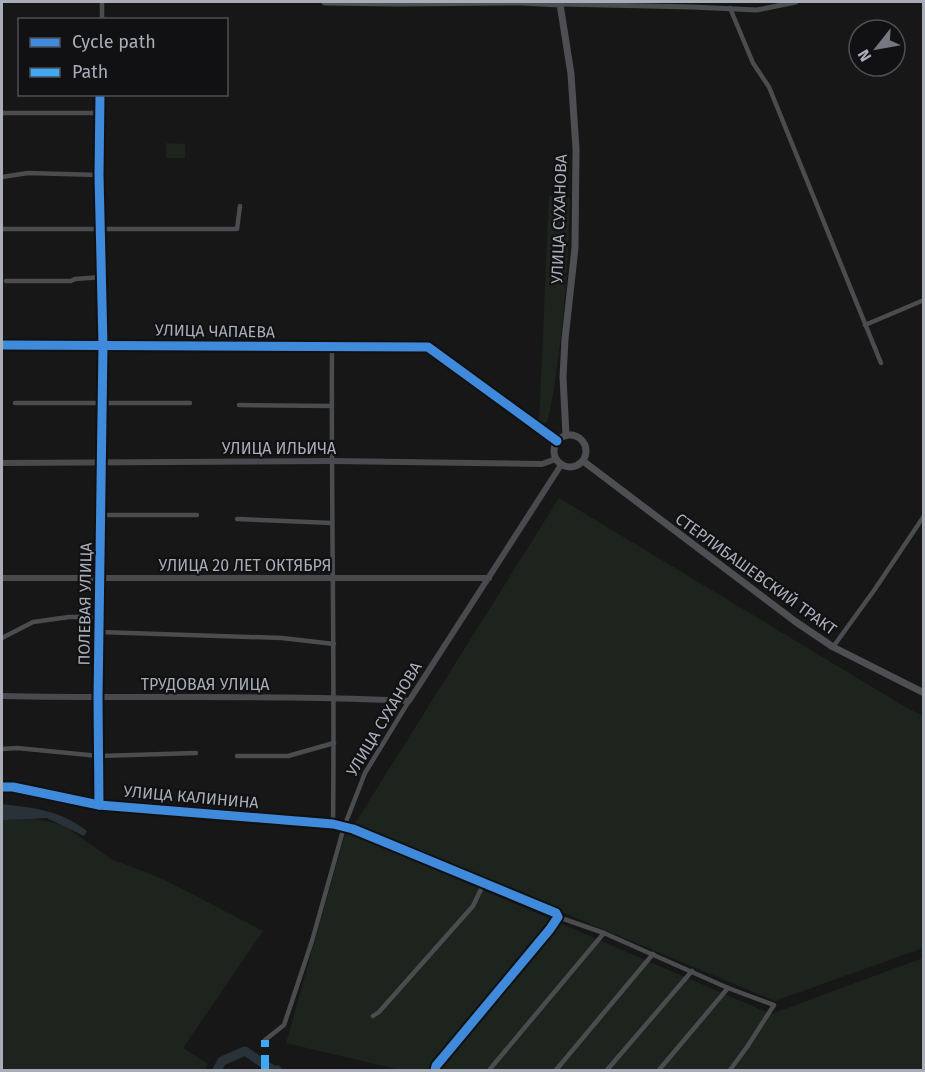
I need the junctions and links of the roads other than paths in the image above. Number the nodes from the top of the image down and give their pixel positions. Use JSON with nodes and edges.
{"nodes":[{"id":1,"x":102,"y":2,"type":"edge"},
{"id":2,"x":325,"y":2,"type":"edge"},
{"id":3,"x":522,"y":2,"type":"edge"},
{"id":4,"x":796,"y":2,"type":"edge"},
{"id":5,"x":560,"y":4,"type":"junction"},
{"id":6,"x":730,"y":8,"type":"junction"},
{"id":7,"x":102,"y":18,"type":"edge"},
{"id":8,"x":100,"y":96,"type":"edge"},
{"id":9,"x":2,"y":113,"type":"edge"},
{"id":10,"x":99,"y":113,"type":"junction"},
{"id":11,"x":99,"y":175,"type":"junction"},
{"id":12,"x":2,"y":177,"type":"edge"},
{"id":13,"x":240,"y":206,"type":"dead end"},
{"id":14,"x":2,"y":229,"type":"edge"},
{"id":15,"x":101,"y":230,"type":"junction"},
{"id":16,"x":102,"y":277,"type":"junction"},
{"id":17,"x":6,"y":281,"type":"dead end"},
{"id":18,"x":924,"y":300,"type":"edge"},
{"id":19,"x":865,"y":325,"type":"junction"},
{"id":20,"x":2,"y":345,"type":"edge"},
{"id":21,"x":103,"y":345,"type":"junction"},
{"id":22,"x":332,"y":347,"type":"junction"},
{"id":23,"x":881,"y":363,"type":"dead end"},
{"id":24,"x":15,"y":403,"type":"dead end"},
{"id":25,"x":102,"y":403,"type":"junction"},
{"id":26,"x":190,"y":403,"type":"dead end"},
{"id":27,"x":238,"y":405,"type":"dead end"},
{"id":28,"x":332,"y":406,"type":"junction"},
{"id":29,"x":566,"y":435,"type":"junction"},
{"id":30,"x":557,"y":441,"type":"junction"},
{"id":31,"x":332,"y":461,"type":"junction"},
{"id":32,"x":583,"y":461,"type":"junction"},
{"id":33,"x":559,"y":462,"type":"junction"},
{"id":34,"x":2,"y":463,"type":"edge"},
{"id":35,"x":102,"y":463,"type":"junction"},
{"id":36,"x":101,"y":515,"type":"junction"},
{"id":37,"x":197,"y":515,"type":"dead end"},
{"id":38,"x":924,"y":516,"type":"edge"},
{"id":39,"x":237,"y":519,"type":"dead end"},
{"id":40,"x":332,"y":523,"type":"junction"},
{"id":41,"x":2,"y":578,"type":"edge"},
{"id":42,"x":101,"y":578,"type":"junction"},
{"id":43,"x":489,"y":578,"type":"junction"},
{"id":44,"x":333,"y":579,"type":"junction"},
{"id":45,"x":100,"y":617,"type":"junction"},
{"id":46,"x":99,"y":632,"type":"junction"},
{"id":47,"x":2,"y":638,"type":"edge"},
{"id":48,"x":334,"y":644,"type":"junction"},
{"id":49,"x":833,"y":647,"type":"junction"},
{"id":50,"x":924,"y":693,"type":"edge"},
{"id":51,"x":2,"y":696,"type":"edge"},
{"id":52,"x":334,"y":697,"type":"junction"},
{"id":53,"x":98,"y":698,"type":"junction"},
{"id":54,"x":409,"y":701,"type":"junction"},
{"id":55,"x":334,"y":743,"type":"junction"},
{"id":56,"x":2,"y":749,"type":"edge"},
{"id":57,"x":196,"y":753,"type":"dead end"},
{"id":58,"x":99,"y":756,"type":"junction"},
{"id":59,"x":237,"y":756,"type":"dead end"},
{"id":60,"x":2,"y":787,"type":"edge"},
{"id":61,"x":99,"y":805,"type":"junction"},
{"id":62,"x":333,"y":824,"type":"junction"},
{"id":63,"x":344,"y":827,"type":"junction"},
{"id":64,"x":484,"y":883,"type":"junction"},
{"id":65,"x":558,"y":917,"type":"junction"},
{"id":66,"x":604,"y":933,"type":"junction"},
{"id":67,"x":653,"y":954,"type":"junction"},
{"id":68,"x":692,"y":971,"type":"junction"},
{"id":69,"x":728,"y":988,"type":"junction"},
{"id":70,"x":373,"y":1016,"type":"dead end"},
{"id":71,"x":265,"y":1040,"type":"dead end"},
{"id":72,"x":490,"y":1070,"type":"edge"},
{"id":73,"x":435,"y":1071,"type":"edge"},
{"id":74,"x":556,"y":1071,"type":"edge"},
{"id":75,"x":608,"y":1071,"type":"edge"},
{"id":76,"x":659,"y":1071,"type":"edge"},
{"id":77,"x":730,"y":1071,"type":"edge"}],
"edges":[{"from":1,"to":7,"type":"street"},
{"from":2,"to":3,"type":"main road"},
{"from":3,"to":5,"type":"main road"},
{"from":4,"to":6,"type":"street"},
{"from":5,"to":6,"type":"street"},
{"from":5,"to":29,"type":"main road","name":"УЛИЦА СУХАНОВА"},
{"from":6,"to":19,"type":"street"},
{"from":8,"to":10,"type":"street","name":"ПОЛЕВАЯ УЛИЦА"},
{"from":9,"to":10,"type":"street"},
{"from":10,"to":11,"type":"street","name":"ПОЛЕВАЯ УЛИЦА"},
{"from":11,"to":12,"type":"street"},
{"from":11,"to":15,"type":"street","name":"ПОЛЕВАЯ УЛИЦА"},
{"from":13,"to":15,"type":"street"},
{"from":14,"to":15,"type":"street"},
{"from":15,"to":16,"type":"street","name":"ПОЛЕВАЯ УЛИЦА"},
{"from":16,"to":17,"type":"street"},
{"from":16,"to":21,"type":"street","name":"ПОЛЕВАЯ УЛИЦА"},
{"from":18,"to":19,"type":"street"},
{"from":19,"to":23,"type":"street"},
{"from":20,"to":21,"type":"street","name":"УЛИЦА ЧАПАЕВА"},
{"from":21,"to":22,"type":"street","name":"УЛИЦА ЧАПАЕВА"},
{"from":21,"to":25,"type":"street","name":"ПОЛЕВАЯ УЛИЦА"},
{"from":22,"to":28,"type":"street"},
{"from":22,"to":30,"type":"street","name":"УЛИЦА ЧАПАЕВА"},
{"from":24,"to":25,"type":"street"},
{"from":25,"to":26,"type":"street"},
{"from":25,"to":35,"type":"street","name":"ПОЛЕВАЯ УЛИЦА"},
{"from":27,"to":28,"type":"street"},
{"from":28,"to":31,"type":"street"},
{"from":29,"to":30,"type":"main road"},
{"from":29,"to":32,"type":"main road"},
{"from":30,"to":33,"type":"main road"},
{"from":31,"to":33,"type":"main road","name":"УЛИЦА ИЛЬИЧА"},
{"from":31,"to":35,"type":"main road","name":"УЛИЦА ИЛЬИЧА"},
{"from":31,"to":40,"type":"street"},
{"from":32,"to":33,"type":"main road"},
{"from":32,"to":49,"type":"main road","name":"СТЕРЛИБАШЕВСКИЙ ТРАКТ"},
{"from":33,"to":43,"type":"main road","name":"УЛИЦА СУХАНОВА"},
{"from":34,"to":35,"type":"main road","name":"УЛИЦА ИЛЬИЧА"},
{"from":35,"to":36,"type":"street","name":"ПОЛЕВАЯ УЛИЦА"},
{"from":36,"to":37,"type":"street"},
{"from":36,"to":42,"type":"street","name":"ПОЛЕВАЯ УЛИЦА"},
{"from":38,"to":49,"type":"street"},
{"from":39,"to":40,"type":"street"},
{"from":40,"to":44,"type":"street"},
{"from":41,"to":42,"type":"main road","name":"УЛИЦА 20 ЛЕТ ОКТЯБРЯ"},
{"from":42,"to":44,"type":"main road","name":"УЛИЦА 20 ЛЕТ ОКТЯБРЯ"},
{"from":42,"to":45,"type":"street","name":"ПОЛЕВАЯ УЛИЦА"},
{"from":43,"to":44,"type":"main road","name":"УЛИЦА 20 ЛЕТ ОКТЯБРЯ"},
{"from":43,"to":54,"type":"main road","name":"УЛИЦА СУХАНОВА"},
{"from":44,"to":48,"type":"street"},
{"from":45,"to":46,"type":"street","name":"ПОЛЕВАЯ УЛИЦА"},
{"from":45,"to":47,"type":"street","name":"ПОЛЕВАЯ УЛИЦА"},
{"from":46,"to":48,"type":"street","name":"ПОЛЕВАЯ УЛИЦА"},
{"from":46,"to":53,"type":"street","name":"ПОЛЕВАЯ УЛИЦА"},
{"from":48,"to":52,"type":"street"},
{"from":49,"to":50,"type":"main road","name":"СТЕРЛИБАШЕВСКИЙ ТРАКТ"},
{"from":51,"to":53,"type":"main road","name":"ТРУДОВАЯ УЛИЦА"},
{"from":52,"to":53,"type":"main road","name":"ТРУДОВАЯ УЛИЦА"},
{"from":52,"to":54,"type":"main road","name":"ТРУДОВАЯ УЛИЦА"},
{"from":52,"to":55,"type":"street"},
{"from":53,"to":58,"type":"street","name":"ПОЛЕВАЯ УЛИЦА"},
{"from":54,"to":63,"type":"street","name":"УЛИЦА СУХАНОВА"},
{"from":55,"to":59,"type":"street"},
{"from":55,"to":62,"type":"street"},
{"from":56,"to":58,"type":"street"},
{"from":57,"to":58,"type":"street"},
{"from":58,"to":61,"type":"street","name":"ПОЛЕВАЯ УЛИЦА"},
{"from":60,"to":61,"type":"street","name":"УЛИЦА КАЛИНИНА"},
{"from":61,"to":62,"type":"street","name":"УЛИЦА КАЛИНИНА"},
{"from":62,"to":63,"type":"street","name":"УЛИЦА КАЛИНИНА"},
{"from":63,"to":64,"type":"street","name":"УЛИЦА КАЛИНИНА"},
{"from":63,"to":71,"type":"street","name":"УЛИЦА СУХАНОВА"},
{"from":64,"to":65,"type":"street","name":"УЛИЦА КАЛИНИНА"},
{"from":64,"to":70,"type":"street"},
{"from":65,"to":66,"type":"street","name":"УЛИЦА КАЛИНИНА"},
{"from":65,"to":73,"type":"street"},
{"from":66,"to":67,"type":"street","name":"УЛИЦА КАЛИНИНА"},
{"from":66,"to":72,"type":"street"},
{"from":67,"to":68,"type":"street","name":"УЛИЦА КАЛИНИНА"},
{"from":67,"to":74,"type":"street"},
{"from":68,"to":69,"type":"street","name":"УЛИЦА КАЛИНИНА"},
{"from":68,"to":75,"type":"street"},
{"from":69,"to":76,"type":"street"},
{"from":69,"to":77,"type":"street","name":"УЛИЦА КАЛИНИНА"}]}
